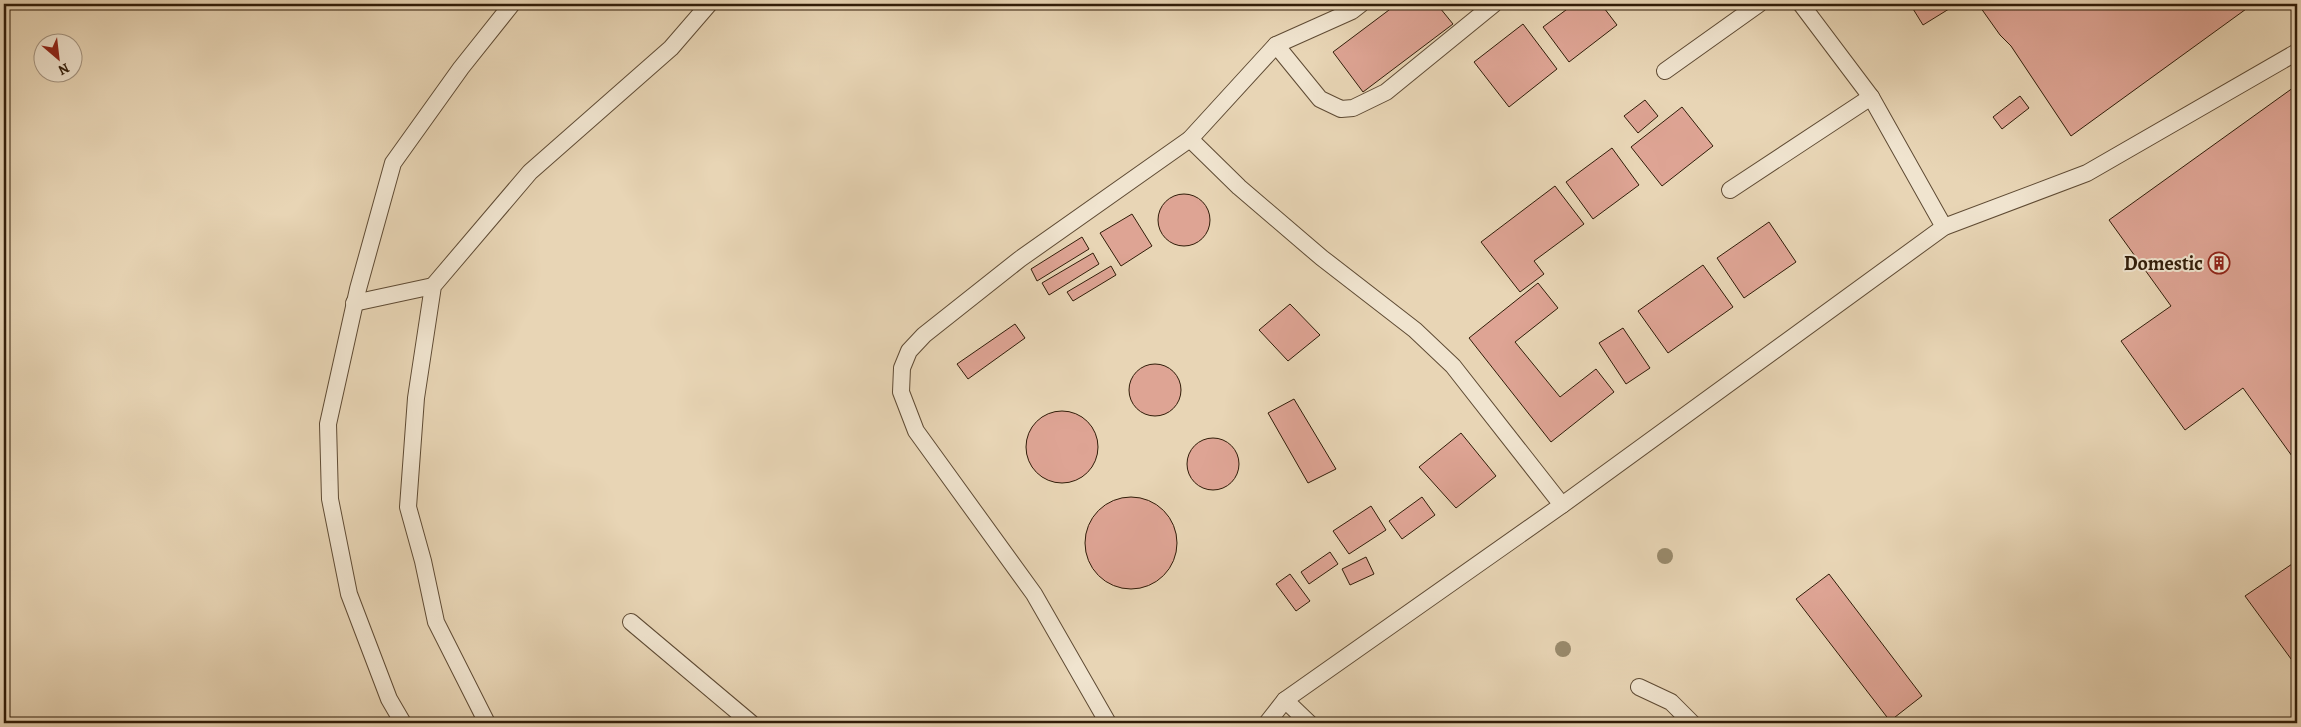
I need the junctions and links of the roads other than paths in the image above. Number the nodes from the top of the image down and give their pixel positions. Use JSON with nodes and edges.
{"nodes":[{"id":1,"x":512,"y":4,"type":"edge"},
{"id":2,"x":709,"y":4,"type":"edge"},
{"id":3,"x":1361,"y":4,"type":"edge"},
{"id":4,"x":1494,"y":4,"type":"edge"},
{"id":5,"x":1759,"y":4,"type":"edge"},
{"id":6,"x":1801,"y":4,"type":"edge"},
{"id":7,"x":1276,"y":45,"type":"junction"},
{"id":8,"x":2297,"y":52,"type":"edge"},
{"id":9,"x":1665,"y":71,"type":"dead end"},
{"id":10,"x":1872,"y":97,"type":"junction"},
{"id":11,"x":1190,"y":139,"type":"junction"},
{"id":12,"x":1730,"y":190,"type":"dead end"},
{"id":13,"x":1944,"y":227,"type":"junction"},
{"id":14,"x":433,"y":286,"type":"junction"},
{"id":15,"x":354,"y":303,"type":"junction"},
{"id":16,"x":1562,"y":505,"type":"junction"},
{"id":17,"x":631,"y":622,"type":"dead end"},
{"id":18,"x":1639,"y":687,"type":"dead end"},
{"id":19,"x":1285,"y":700,"type":"junction"},
{"id":20,"x":403,"y":723,"type":"edge"},
{"id":21,"x":487,"y":723,"type":"edge"},
{"id":22,"x":751,"y":723,"type":"edge"},
{"id":23,"x":1108,"y":723,"type":"edge"},
{"id":24,"x":1267,"y":723,"type":"edge"},
{"id":25,"x":1309,"y":723,"type":"edge"},
{"id":26,"x":1692,"y":723,"type":"edge"}],
"edges":[{"from":1,"to":15,"type":"lane"},
{"from":2,"to":14,"type":"lane"},
{"from":3,"to":7,"type":"lane"},
{"from":4,"to":7,"type":"lane"},
{"from":5,"to":9,"type":"lane"},
{"from":6,"to":10,"type":"lane"},
{"from":7,"to":11,"type":"lane"},
{"from":8,"to":13,"type":"lane"},
{"from":10,"to":12,"type":"lane"},
{"from":10,"to":13,"type":"lane"},
{"from":11,"to":16,"type":"lane"},
{"from":11,"to":23,"type":"lane"},
{"from":13,"to":16,"type":"lane"},
{"from":14,"to":15,"type":"lane"},
{"from":14,"to":21,"type":"lane"},
{"from":15,"to":20,"type":"lane"},
{"from":16,"to":19,"type":"lane"},
{"from":17,"to":22,"type":"lane"},
{"from":18,"to":26,"type":"lane"},
{"from":19,"to":24,"type":"lane"},
{"from":19,"to":25,"type":"lane"}]}
